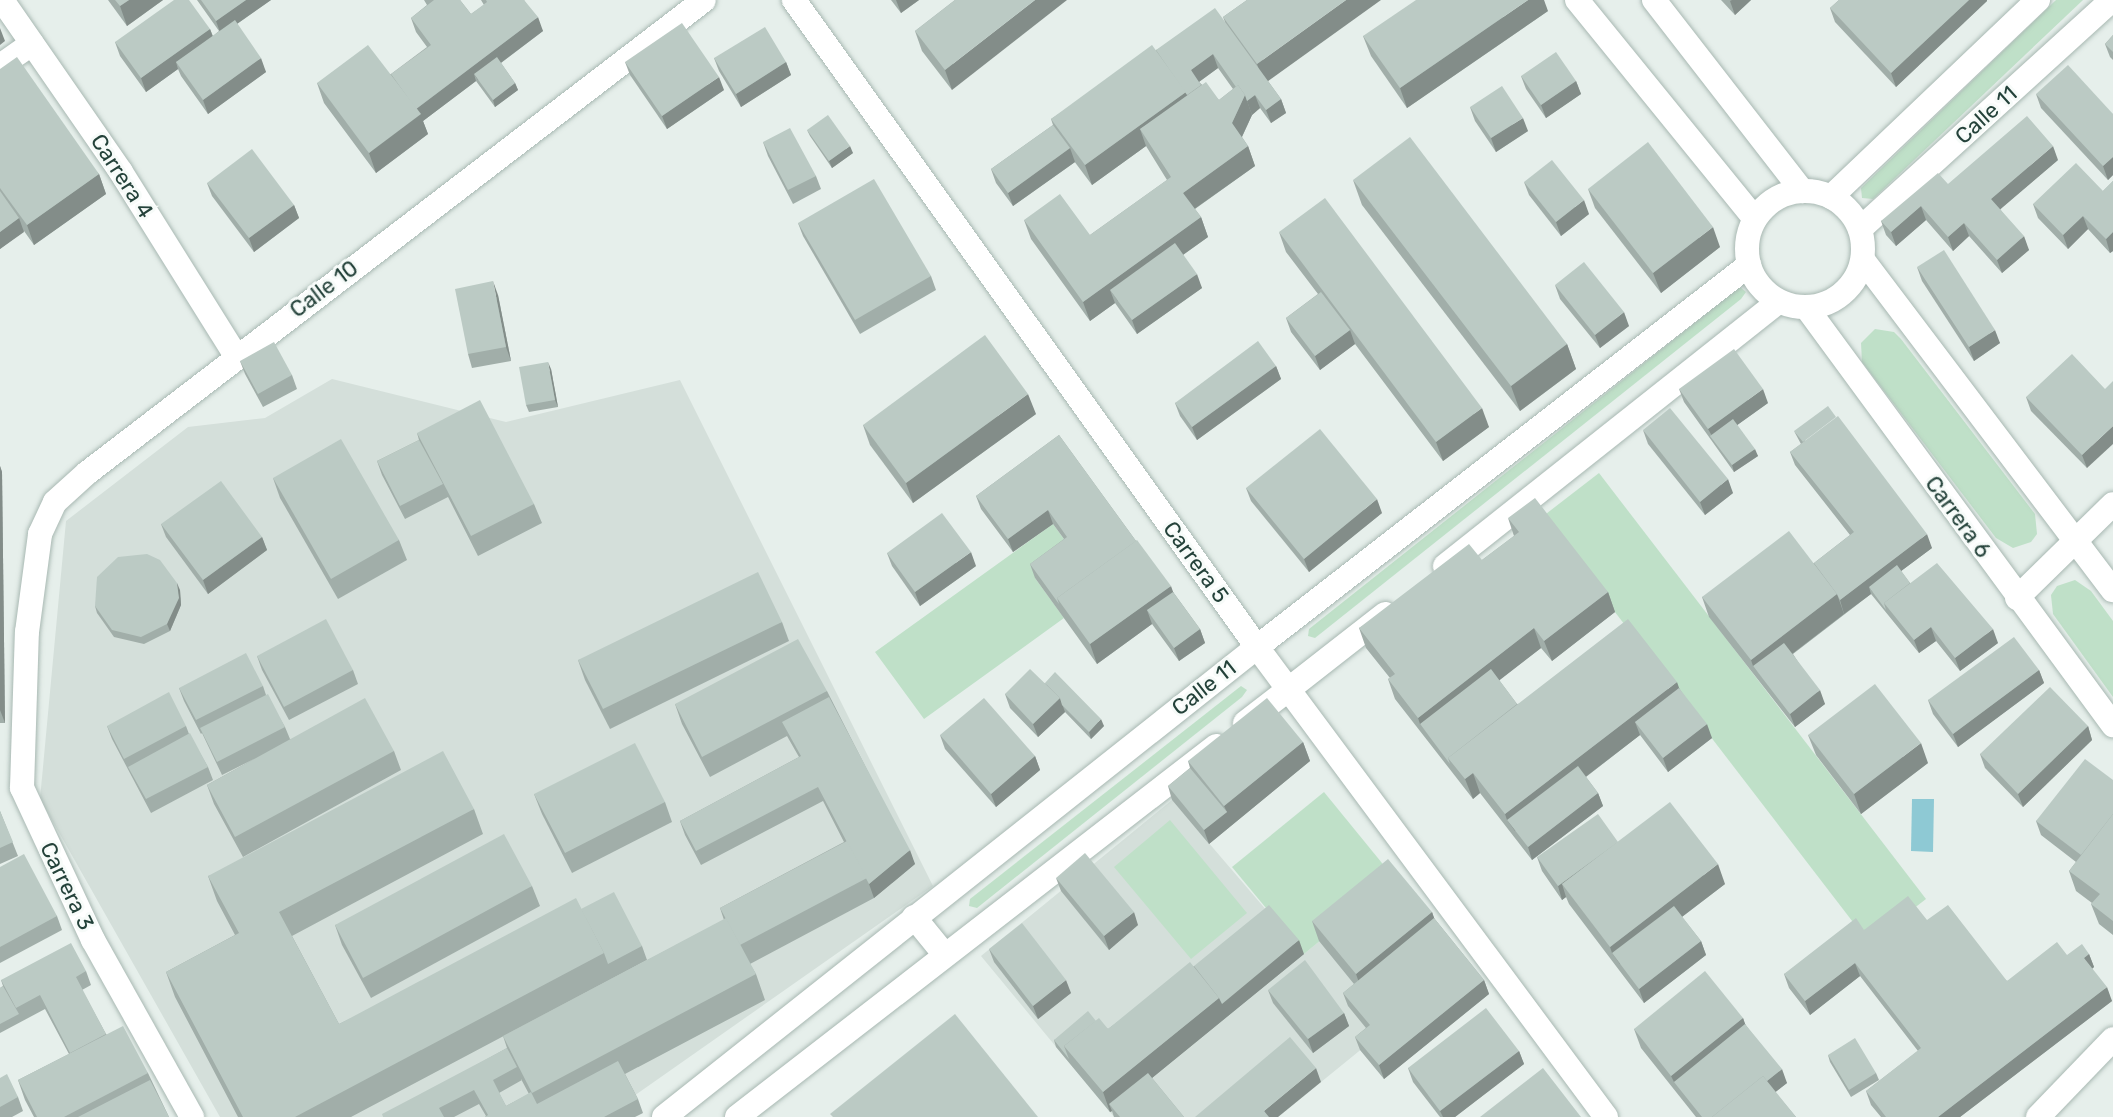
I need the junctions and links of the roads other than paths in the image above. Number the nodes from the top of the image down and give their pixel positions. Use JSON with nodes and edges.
{"nodes":[{"id":1,"x":2,"y":0,"type":"edge"},
{"id":2,"x":704,"y":0,"type":"edge"},
{"id":3,"x":794,"y":0,"type":"edge"},
{"id":4,"x":1577,"y":0,"type":"edge"},
{"id":5,"x":1654,"y":0,"type":"edge"},
{"id":6,"x":2038,"y":0,"type":"edge"},
{"id":7,"x":2112,"y":0,"type":"edge"},
{"id":8,"x":32,"y":44,"type":"junction"},
{"id":9,"x":0,"y":66,"type":"edge"},
{"id":10,"x":1802,"y":191,"type":"junction"},
{"id":11,"x":1831,"y":197,"type":"junction"},
{"id":12,"x":1755,"y":219,"type":"junction"},
{"id":13,"x":1860,"y":229,"type":"junction"},
{"id":14,"x":1863,"y":260,"type":"junction"},
{"id":15,"x":1749,"y":265,"type":"junction"},
{"id":16,"x":1779,"y":301,"type":"junction"},
{"id":17,"x":1806,"y":307,"type":"junction"},
{"id":18,"x":236,"y":356,"type":"junction"},
{"id":19,"x":2113,"y":504,"type":"edge"},
{"id":20,"x":2076,"y":539,"type":"junction"},
{"id":21,"x":1424,"y":583,"type":"edge"},
{"id":22,"x":2113,"y":590,"type":"edge"},
{"id":23,"x":2017,"y":598,"type":"junction"},
{"id":24,"x":1399,"y":602,"type":"edge"},
{"id":25,"x":27,"y":632,"type":"joint"},
{"id":26,"x":1257,"y":647,"type":"junction"},
{"id":27,"x":1289,"y":689,"type":"junction"},
{"id":28,"x":2113,"y":725,"type":"edge"},
{"id":29,"x":914,"y":917,"type":"junction"},
{"id":30,"x":945,"y":955,"type":"junction"},
{"id":31,"x":2113,"y":1039,"type":"edge"},
{"id":32,"x":192,"y":1117,"type":"edge"},
{"id":33,"x":664,"y":1117,"type":"edge"},
{"id":34,"x":737,"y":1117,"type":"edge"},
{"id":35,"x":1606,"y":1117,"type":"edge"},
{"id":36,"x":2038,"y":1117,"type":"edge"}],
"edges":[{"from":1,"to":8,"type":"street","name":"Carrera 4"},
{"from":2,"to":18,"type":"street","name":"Calle 10"},
{"from":3,"to":26,"type":"street","name":"Carrera 5"},
{"from":4,"to":12,"type":"street"},
{"from":5,"to":10,"type":"street"},
{"from":6,"to":11,"type":"street"},
{"from":7,"to":13,"type":"street","name":"Calle 11"},
{"from":8,"to":9,"type":"street"},
{"from":8,"to":18,"type":"street","name":"Carrera 4"},
{"from":10,"to":11,"type":"street"},
{"from":10,"to":12,"type":"street"},
{"from":11,"to":13,"type":"street"},
{"from":12,"to":15,"type":"street"},
{"from":13,"to":14,"type":"street"},
{"from":14,"to":17,"type":"street"},
{"from":14,"to":20,"type":"street"},
{"from":15,"to":16,"type":"street"},
{"from":15,"to":26,"type":"street","name":"Calle 11"},
{"from":16,"to":17,"type":"street"},
{"from":16,"to":21,"type":"street"},
{"from":17,"to":23,"type":"street","name":"Carrera 6"},
{"from":18,"to":25,"type":"street","name":"Calle 10"},
{"from":19,"to":20,"type":"street"},
{"from":20,"to":22,"type":"street"},
{"from":20,"to":23,"type":"street"},
{"from":23,"to":28,"type":"street","name":"Carrera 6"},
{"from":24,"to":27,"type":"street"},
{"from":25,"to":32,"type":"street","name":"Carrera 3"},
{"from":26,"to":27,"type":"street","name":"Carrera 5"},
{"from":26,"to":29,"type":"street","name":"Calle 11"},
{"from":27,"to":30,"type":"street"},
{"from":27,"to":35,"type":"street","name":"Carrera 5"},
{"from":29,"to":30,"type":"street"},
{"from":29,"to":33,"type":"street","name":"Calle 11"},
{"from":30,"to":34,"type":"street"},
{"from":31,"to":36,"type":"street"}]}
